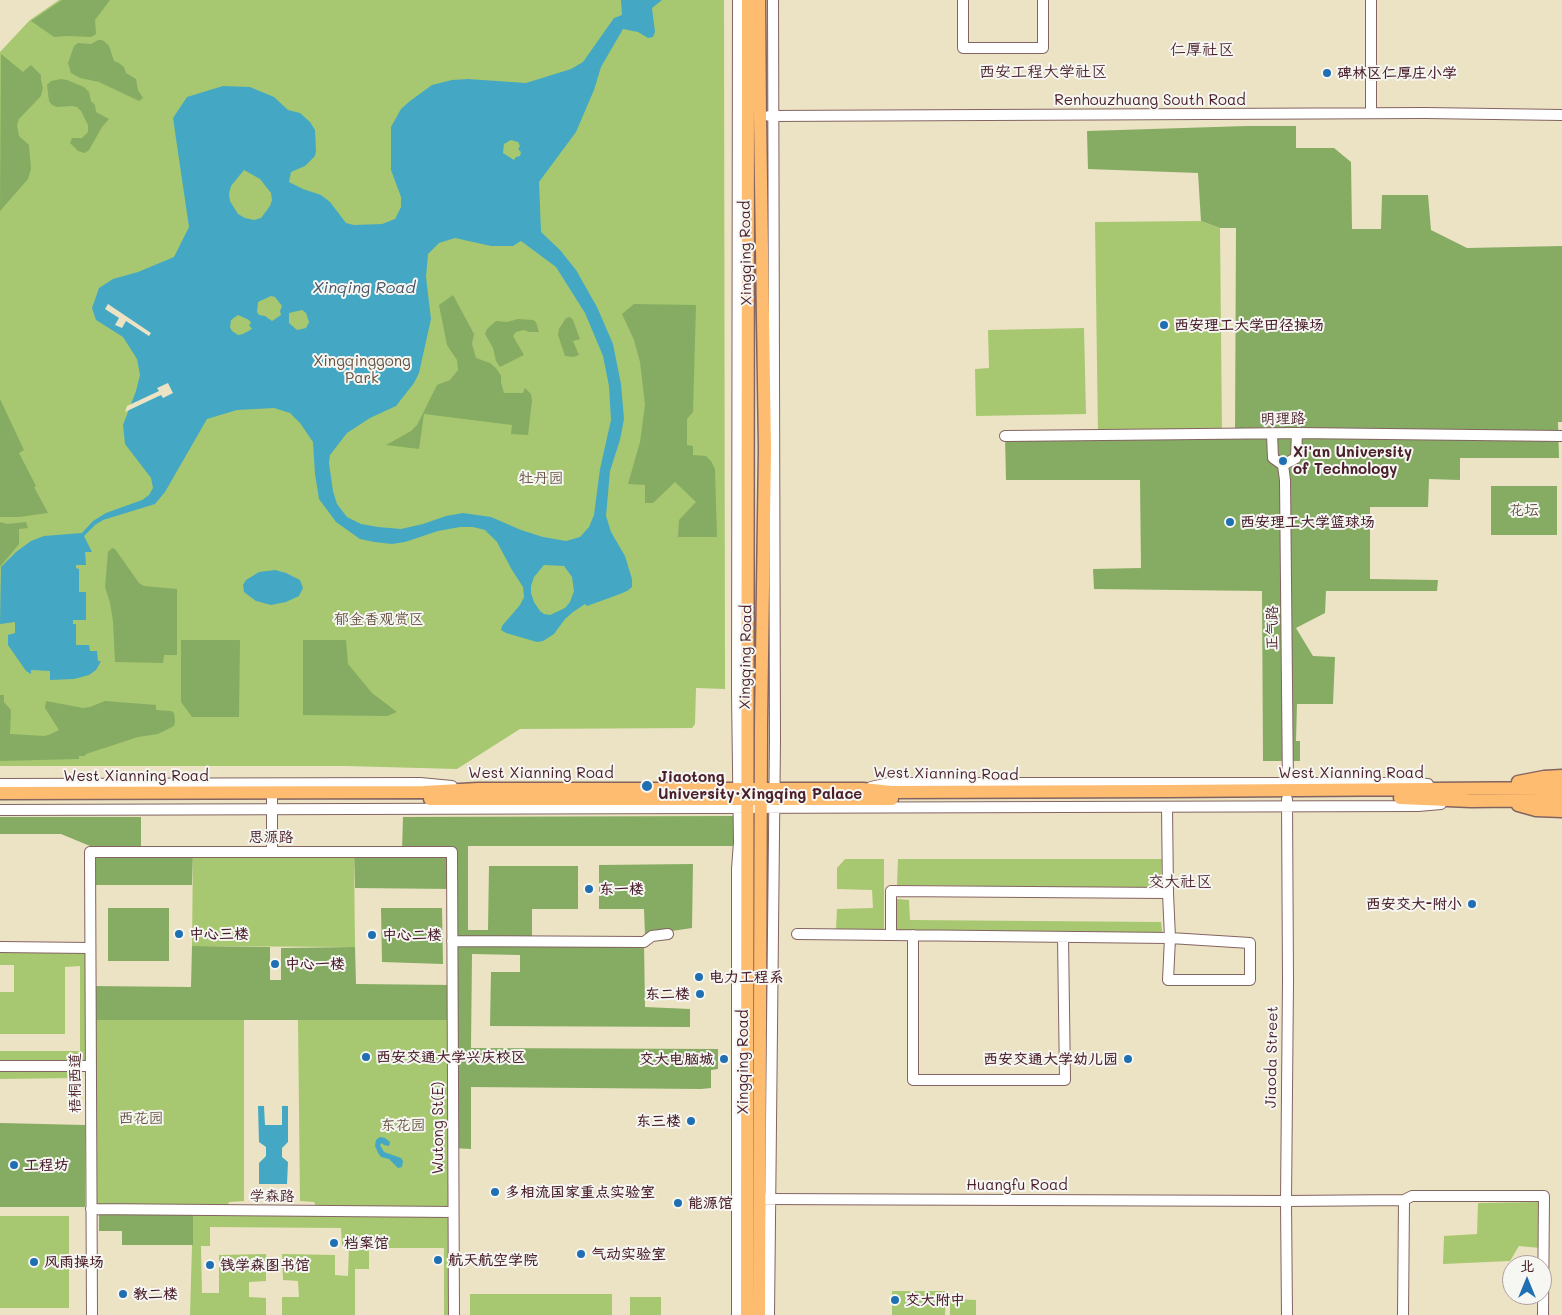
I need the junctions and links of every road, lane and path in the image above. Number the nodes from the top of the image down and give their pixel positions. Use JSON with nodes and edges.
{"nodes":[{"id":1,"x":738,"y":0,"type":"edge"},
{"id":2,"x":773,"y":0,"type":"edge"},
{"id":3,"x":963,"y":0,"type":"edge"},
{"id":4,"x":1043,"y":0,"type":"edge"},
{"id":5,"x":1371,"y":0,"type":"edge"},
{"id":6,"x":758,"y":2,"type":"edge"},
{"id":7,"x":1370,"y":113,"type":"junction"},
{"id":8,"x":1562,"y":115,"type":"edge"},
{"id":9,"x":749,"y":116,"type":"junction"},
{"id":10,"x":774,"y":116,"type":"junction"},
{"id":11,"x":1296,"y":433,"type":"junction"},
{"id":12,"x":1272,"y":434,"type":"junction"},
{"id":13,"x":1005,"y":436,"type":"dead end"},
{"id":14,"x":1562,"y":436,"type":"edge"},
{"id":15,"x":1283,"y":465,"type":"junction"},
{"id":16,"x":1562,"y":776,"type":"edge"},
{"id":17,"x":0,"y":784,"type":"edge"},
{"id":18,"x":1488,"y":788,"type":"junction"},
{"id":19,"x":1562,"y":788,"type":"edge"},
{"id":20,"x":478,"y":789,"type":"junction"},
{"id":21,"x":0,"y":793,"type":"edge"},
{"id":22,"x":1288,"y":795,"type":"junction"},
{"id":23,"x":749,"y":798,"type":"junction"},
{"id":24,"x":774,"y":799,"type":"junction"},
{"id":25,"x":0,"y":800,"type":"edge"},
{"id":26,"x":419,"y":800,"type":"junction"},
{"id":27,"x":1562,"y":800,"type":"edge"},
{"id":28,"x":271,"y":801,"type":"junction"},
{"id":29,"x":1501,"y":801,"type":"junction"},
{"id":30,"x":1168,"y":807,"type":"junction"},
{"id":31,"x":458,"y":809,"type":"junction"},
{"id":32,"x":0,"y":810,"type":"edge"},
{"id":33,"x":1562,"y":811,"type":"edge"},
{"id":34,"x":90,"y":852,"type":"joint"},
{"id":35,"x":272,"y":852,"type":"junction"},
{"id":36,"x":452,"y":852,"type":"joint"},
{"id":37,"x":1168,"y":894,"type":"junction"},
{"id":38,"x":668,"y":934,"type":"dead end"},
{"id":39,"x":797,"y":934,"type":"dead end"},
{"id":40,"x":890,"y":935,"type":"junction"},
{"id":41,"x":913,"y":935,"type":"junction"},
{"id":42,"x":1063,"y":937,"type":"junction"},
{"id":43,"x":1170,"y":938,"type":"junction"},
{"id":44,"x":452,"y":941,"type":"junction"},
{"id":45,"x":0,"y":947,"type":"edge"},
{"id":46,"x":90,"y":948,"type":"junction"},
{"id":47,"x":0,"y":1066,"type":"edge"},
{"id":48,"x":90,"y":1066,"type":"junction"},
{"id":49,"x":759,"y":1199,"type":"junction"},
{"id":50,"x":1404,"y":1200,"type":"junction"},
{"id":51,"x":1286,"y":1201,"type":"junction"},
{"id":52,"x":91,"y":1209,"type":"junction"},
{"id":53,"x":454,"y":1212,"type":"junction"},
{"id":54,"x":92,"y":1315,"type":"edge"},
{"id":55,"x":454,"y":1315,"type":"edge"},
{"id":56,"x":737,"y":1315,"type":"edge"},
{"id":57,"x":747,"y":1315,"type":"edge"},
{"id":58,"x":759,"y":1315,"type":"edge"},
{"id":59,"x":769,"y":1315,"type":"edge"},
{"id":60,"x":1287,"y":1315,"type":"edge"},
{"id":61,"x":1403,"y":1315,"type":"edge"},
{"id":62,"x":1543,"y":1315,"type":"edge"}],
"edges":[{"from":1,"to":9,"type":"street"},
{"from":2,"to":10,"type":"street"},
{"from":3,"to":4,"type":"street"},
{"from":5,"to":7,"type":"street"},
{"from":6,"to":9,"type":"main road","name":"Xingqing Road"},
{"from":7,"to":8,"type":"street","name":"Renhouzhuang South Road"},
{"from":7,"to":10,"type":"street","name":"Renhouzhuang South Road"},
{"from":9,"to":10,"type":"street","name":"Renhouzhuang South Road"},
{"from":9,"to":23,"type":"main road","name":"Xingqing Road"},
{"from":10,"to":24,"type":"street"},
{"from":11,"to":12,"type":"street","name":"明理路"},
{"from":11,"to":14,"type":"street","name":"明理路"},
{"from":11,"to":15,"type":"street"},
{"from":12,"to":13,"type":"street","name":"明理路"},
{"from":12,"to":15,"type":"street"},
{"from":15,"to":22,"type":"street","name":"正气路"},
{"from":16,"to":18,"type":"main road"},
{"from":17,"to":20,"type":"street"},
{"from":18,"to":19,"type":"main road","name":"West Xianning Road"},
{"from":18,"to":22,"type":"main road","name":"West Xianning Road"},
{"from":20,"to":23,"type":"main road","name":"West Xianning Road"},
{"from":20,"to":28,"type":"main road","name":"West Xianning Road"},
{"from":21,"to":28,"type":"main road","name":"West Xianning Road"},
{"from":22,"to":24,"type":"main road","name":"West Xianning Road"},
{"from":22,"to":24,"type":"main road","name":"West Xianning Road"},
{"from":22,"to":29,"type":"main road","name":"West Xianning Road"},
{"from":22,"to":30,"type":"street"},
{"from":22,"to":51,"type":"street","name":"Jiaoda Street"},
{"from":23,"to":24,"type":"main road","name":"West Xianning Road"},
{"from":23,"to":26,"type":"main road","name":"West Xianning Road"},
{"from":23,"to":31,"type":"street"},
{"from":23,"to":49,"type":"main road","name":"Xingqing Road"},
{"from":23,"to":56,"type":"street"},
{"from":24,"to":30,"type":"street"},
{"from":24,"to":49,"type":"street"},
{"from":25,"to":28,"type":"main road","name":"West Xianning Road"},
{"from":26,"to":28,"type":"main road","name":"West Xianning Road"},
{"from":26,"to":31,"type":"main road"},
{"from":27,"to":29,"type":"main road","name":"West Xianning Road"},
{"from":28,"to":31,"type":"street"},
{"from":28,"to":32,"type":"street"},
{"from":28,"to":35,"type":"street"},
{"from":29,"to":33,"type":"main road"},
{"from":30,"to":37,"type":"street"},
{"from":34,"to":35,"type":"street","name":"思源路"},
{"from":34,"to":46,"type":"street","name":"梧桐西道"},
{"from":35,"to":36,"type":"street","name":"思源路"},
{"from":36,"to":44,"type":"street","name":"Wutong St(E)"},
{"from":37,"to":40,"type":"street"},
{"from":37,"to":43,"type":"street"},
{"from":38,"to":44,"type":"street"},
{"from":39,"to":40,"type":"street"},
{"from":40,"to":41,"type":"street"},
{"from":41,"to":42,"type":"street"},
{"from":41,"to":42,"type":"street"},
{"from":42,"to":43,"type":"street"},
{"from":43,"to":43,"type":"street"},
{"from":44,"to":53,"type":"street","name":"Wutong St(E)"},
{"from":45,"to":46,"type":"street"},
{"from":46,"to":48,"type":"street","name":"梧桐西道"},
{"from":47,"to":48,"type":"street"},
{"from":48,"to":52,"type":"street","name":"梧桐西道"},
{"from":49,"to":51,"type":"street","name":"Huangfu Road"},
{"from":49,"to":57,"type":"main road","name":"Xingqing Road"},
{"from":49,"to":58,"type":"main road","name":"Xingqing Road"},
{"from":49,"to":59,"type":"street"},
{"from":50,"to":51,"type":"street","name":"Huangfu Road"},
{"from":50,"to":61,"type":"street"},
{"from":50,"to":62,"type":"street","name":"Huangfu Road"},
{"from":51,"to":60,"type":"street","name":"Jiaoda Street"},
{"from":52,"to":53,"type":"street","name":"学森路"},
{"from":52,"to":54,"type":"street","name":"梧桐西道"},
{"from":53,"to":55,"type":"street","name":"Wutong St(E)"}]}
